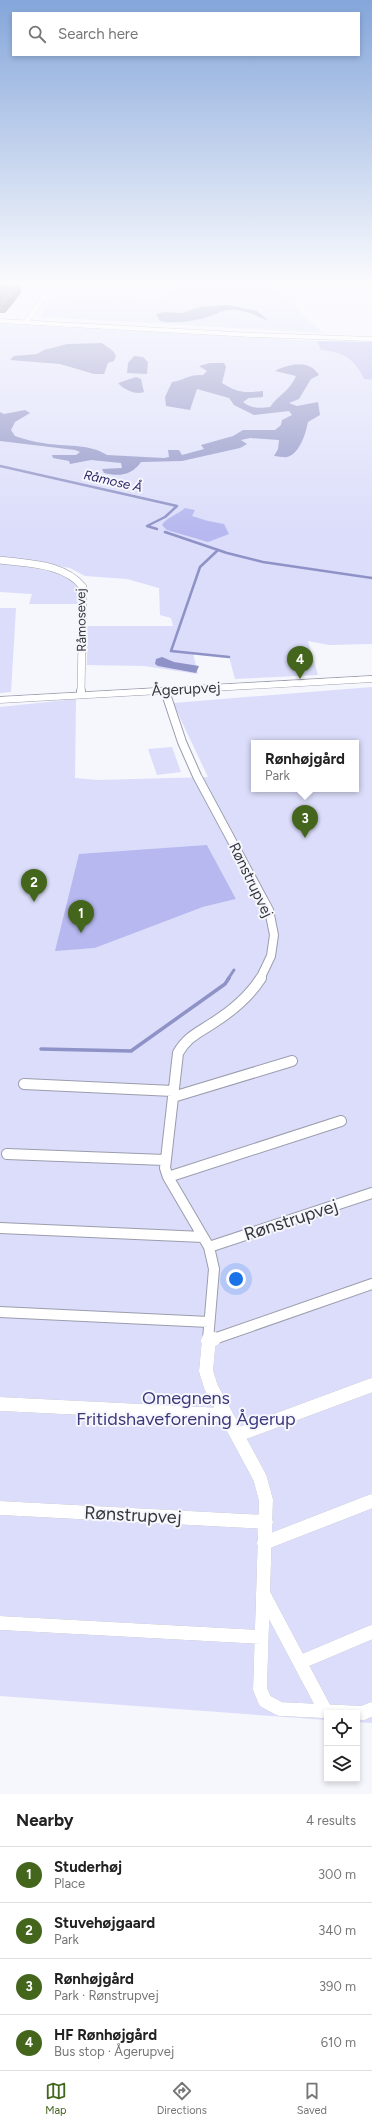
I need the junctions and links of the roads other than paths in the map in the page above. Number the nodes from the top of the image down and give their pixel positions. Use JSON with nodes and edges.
{"nodes":[{"id":1,"x":0,"y":560,"type":"edge"},
{"id":2,"x":372,"y":679,"type":"edge"},
{"id":3,"x":165,"y":690,"type":"junction"},
{"id":4,"x":81,"y":694,"type":"junction"},
{"id":5,"x":0,"y":700,"type":"edge"},
{"id":6,"x":292,"y":1061,"type":"dead end"},
{"id":7,"x":24,"y":1084,"type":"dead end"},
{"id":8,"x":173,"y":1094,"type":"junction"},
{"id":9,"x":341,"y":1121,"type":"dead end"},
{"id":10,"x":7,"y":1154,"type":"dead end"},
{"id":11,"x":165,"y":1160,"type":"junction"},
{"id":12,"x":168,"y":1177,"type":"junction"},
{"id":13,"x":372,"y":1193,"type":"edge"},
{"id":14,"x":0,"y":1228,"type":"edge"},
{"id":15,"x":203,"y":1236,"type":"junction"},
{"id":16,"x":209,"y":1248,"type":"junction"},
{"id":17,"x":372,"y":1284,"type":"edge"},
{"id":18,"x":0,"y":1312,"type":"edge"},
{"id":19,"x":209,"y":1322,"type":"junction"},
{"id":20,"x":208,"y":1341,"type":"junction"},
{"id":21,"x":372,"y":1385,"type":"edge"},
{"id":22,"x":0,"y":1404,"type":"edge"},
{"id":23,"x":224,"y":1415,"type":"junction"},
{"id":24,"x":237,"y":1435,"type":"junction"},
{"id":25,"x":372,"y":1500,"type":"edge"},
{"id":26,"x":0,"y":1508,"type":"edge"},
{"id":27,"x":266,"y":1522,"type":"junction"},
{"id":28,"x":264,"y":1544,"type":"junction"},
{"id":29,"x":264,"y":1595,"type":"junction"},
{"id":30,"x":0,"y":1622,"type":"edge"},
{"id":31,"x":372,"y":1632,"type":"edge"},
{"id":32,"x":261,"y":1637,"type":"junction"},
{"id":33,"x":301,"y":1662,"type":"junction"},
{"id":34,"x":372,"y":1709,"type":"edge"},
{"id":35,"x":325,"y":1710,"type":"joint"},
{"id":36,"x":360,"y":1713,"type":"edge"}],
"edges":[{"from":1,"to":4,"type":"street","name":"Råmosevej"},
{"from":2,"to":3,"type":"street","name":"Ågerupvej"},
{"from":3,"to":4,"type":"street","name":"Ågerupvej"},
{"from":3,"to":8,"type":"street","name":"Rønstrupvej"},
{"from":4,"to":5,"type":"street","name":"Ågerupvej"},
{"from":6,"to":8,"type":"street"},
{"from":7,"to":8,"type":"street"},
{"from":8,"to":11,"type":"street","name":"Rønstrupvej"},
{"from":9,"to":12,"type":"street"},
{"from":10,"to":11,"type":"street"},
{"from":11,"to":12,"type":"street","name":"Rønstrupvej"},
{"from":12,"to":15,"type":"street","name":"Rønstrupvej"},
{"from":13,"to":16,"type":"street","name":"Rønstrupvej"},
{"from":14,"to":15,"type":"street"},
{"from":15,"to":16,"type":"street","name":"Rønstrupvej"},
{"from":16,"to":19,"type":"street","name":"Rønstrupvej"},
{"from":17,"to":20,"type":"street"},
{"from":18,"to":19,"type":"street"},
{"from":19,"to":20,"type":"street","name":"Rønstrupvej"},
{"from":20,"to":23,"type":"street","name":"Rønstrupvej"},
{"from":21,"to":24,"type":"street"},
{"from":22,"to":23,"type":"street"},
{"from":23,"to":24,"type":"street","name":"Rønstrupvej"},
{"from":24,"to":27,"type":"street","name":"Rønstrupvej"},
{"from":25,"to":28,"type":"street"},
{"from":26,"to":27,"type":"street","name":"Rønstrupvej"},
{"from":27,"to":28,"type":"street","name":"Rønstrupvej"},
{"from":28,"to":29,"type":"street","name":"Rønstrupvej"},
{"from":29,"to":32,"type":"street","name":"Rønstrupvej"},
{"from":29,"to":33,"type":"street","name":"Rønstrupvej"},
{"from":30,"to":32,"type":"street"},
{"from":31,"to":33,"type":"street"},
{"from":32,"to":35,"type":"street","name":"Rønstrupvej"},
{"from":33,"to":35,"type":"street","name":"Rønstrupvej"},
{"from":34,"to":36,"type":"street","name":"Rønstrupvej"}]}
